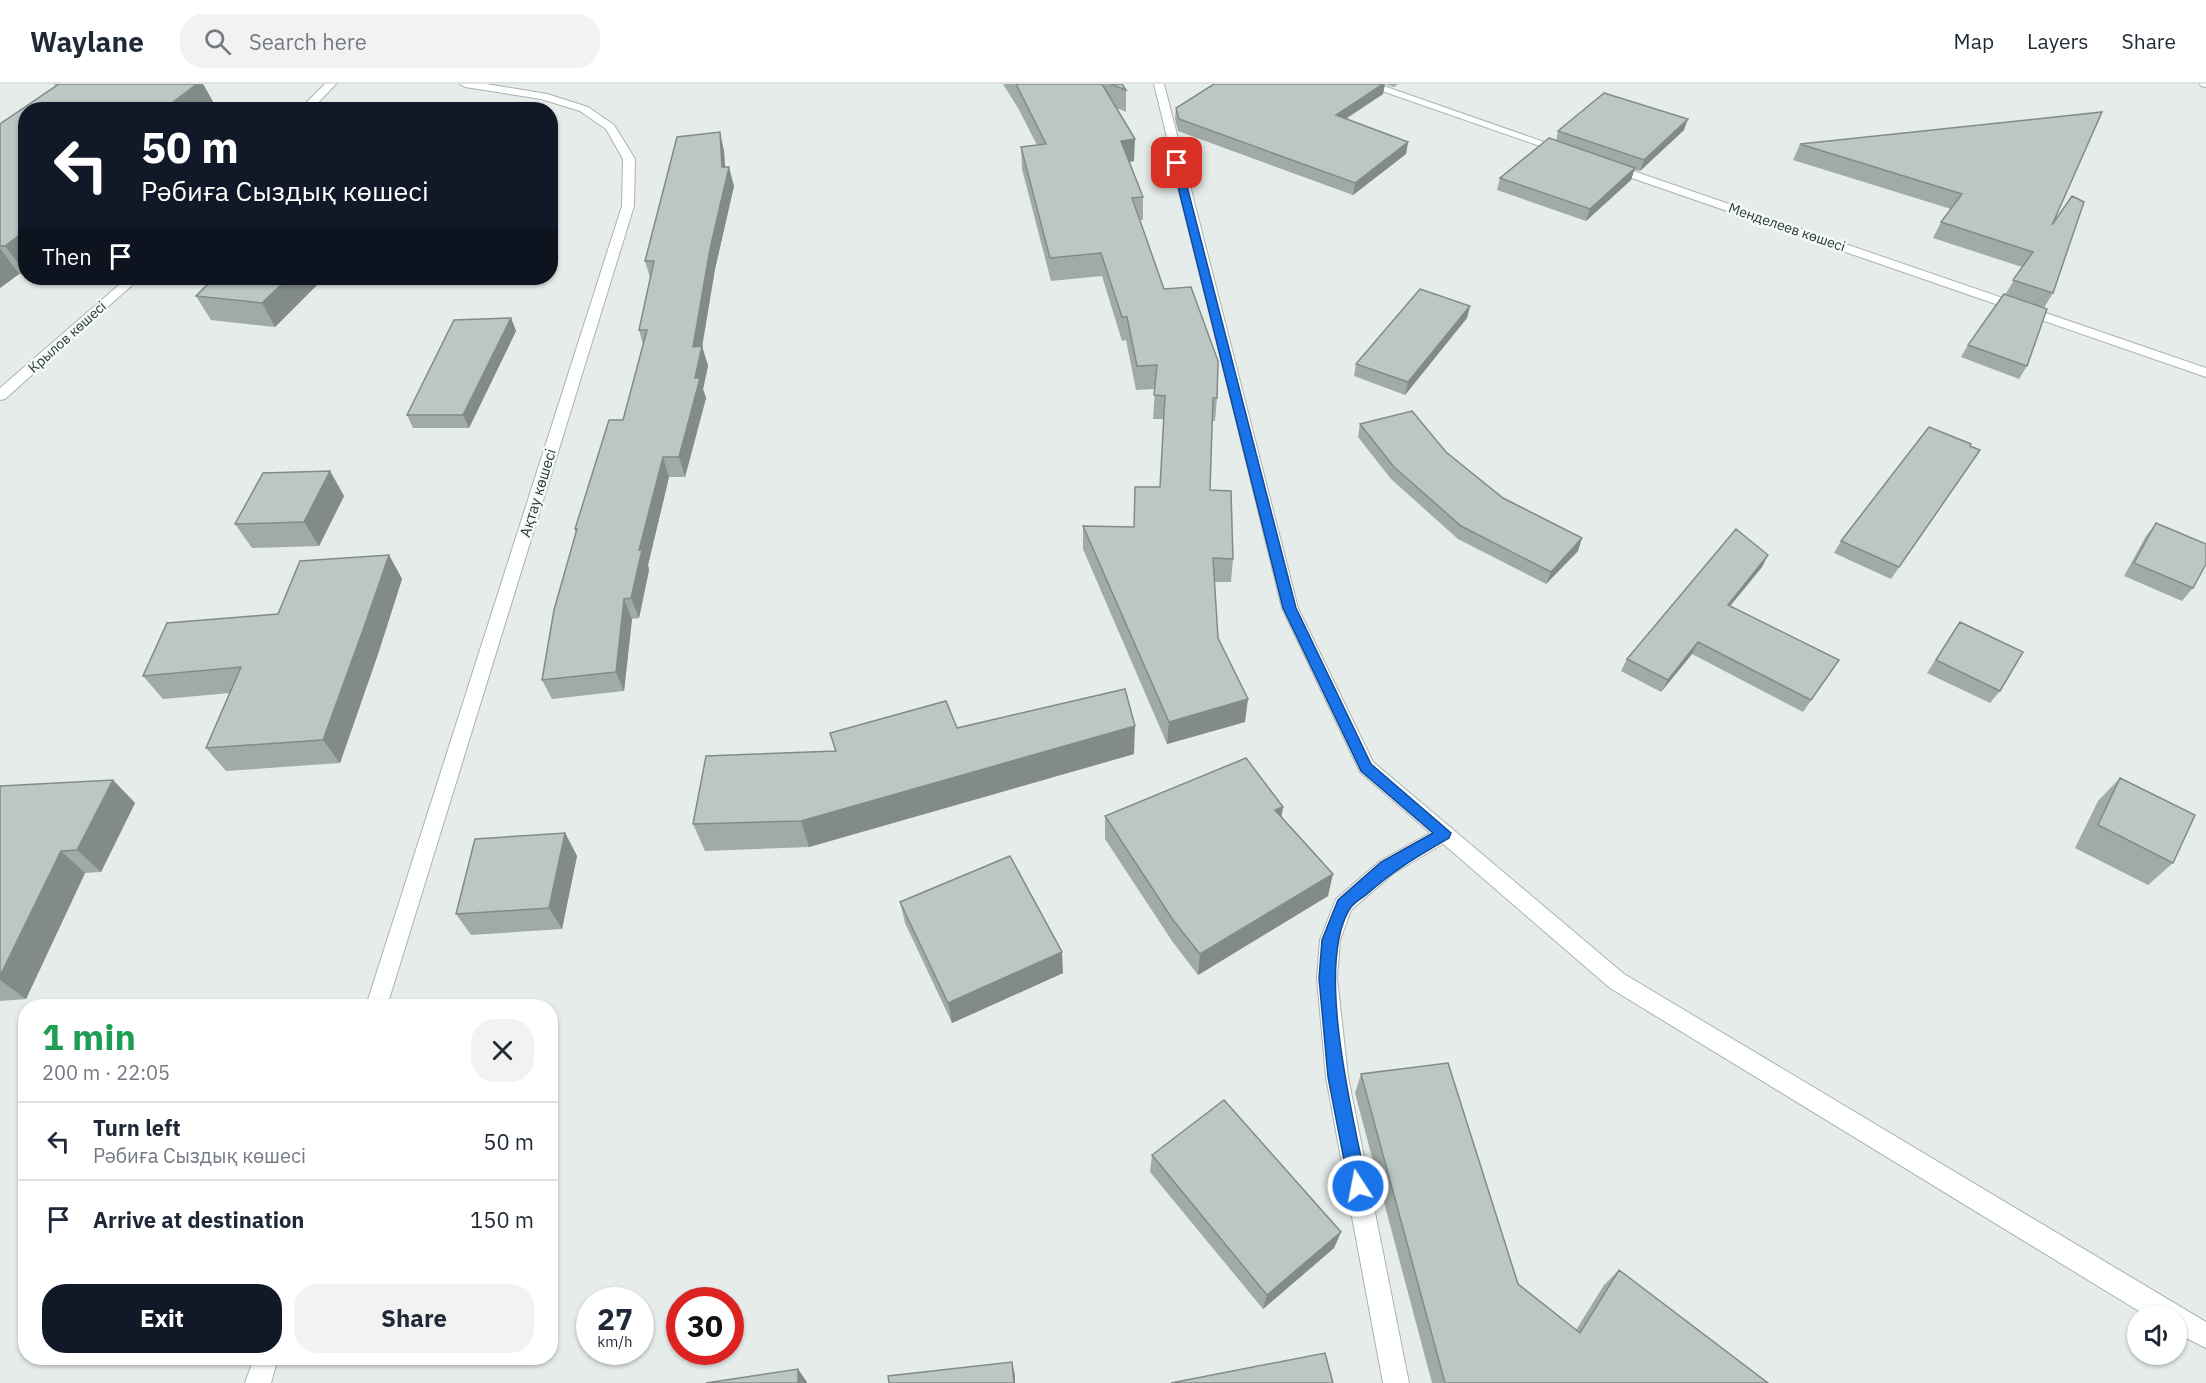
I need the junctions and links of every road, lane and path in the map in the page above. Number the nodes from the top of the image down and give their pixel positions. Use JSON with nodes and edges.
{"nodes":[{"id":1,"x":331,"y":84,"type":"edge"},
{"id":2,"x":465,"y":84,"type":"edge"},
{"id":3,"x":1159,"y":84,"type":"edge"},
{"id":4,"x":1367,"y":84,"type":"edge"},
{"id":5,"x":312,"y":102,"type":"edge"},
{"id":6,"x":126,"y":285,"type":"edge"},
{"id":7,"x":2206,"y":373,"type":"edge"},
{"id":8,"x":0,"y":396,"type":"edge"},
{"id":9,"x":1444,"y":833,"type":"junction"},
{"id":10,"x":378,"y":999,"type":"edge"},
{"id":11,"x":2153,"y":1305,"type":"edge"},
{"id":12,"x":2187,"y":1325,"type":"edge"},
{"id":13,"x":2206,"y":1336,"type":"edge"},
{"id":14,"x":264,"y":1365,"type":"edge"},
{"id":15,"x":258,"y":1383,"type":"edge"},
{"id":16,"x":1396,"y":1383,"type":"edge"}],
"edges":[{"from":1,"to":5,"type":"street"},
{"from":2,"to":10,"type":"street","name":"Ақтау көшесі"},
{"from":3,"to":9,"type":"street"},
{"from":4,"to":7,"type":"street","name":"Менделеев көшесі"},
{"from":6,"to":8,"type":"street","name":"Крылов көшесі"},
{"from":9,"to":11,"type":"street"},
{"from":9,"to":16,"type":"street"},
{"from":12,"to":13,"type":"street"},
{"from":14,"to":15,"type":"street"}]}
